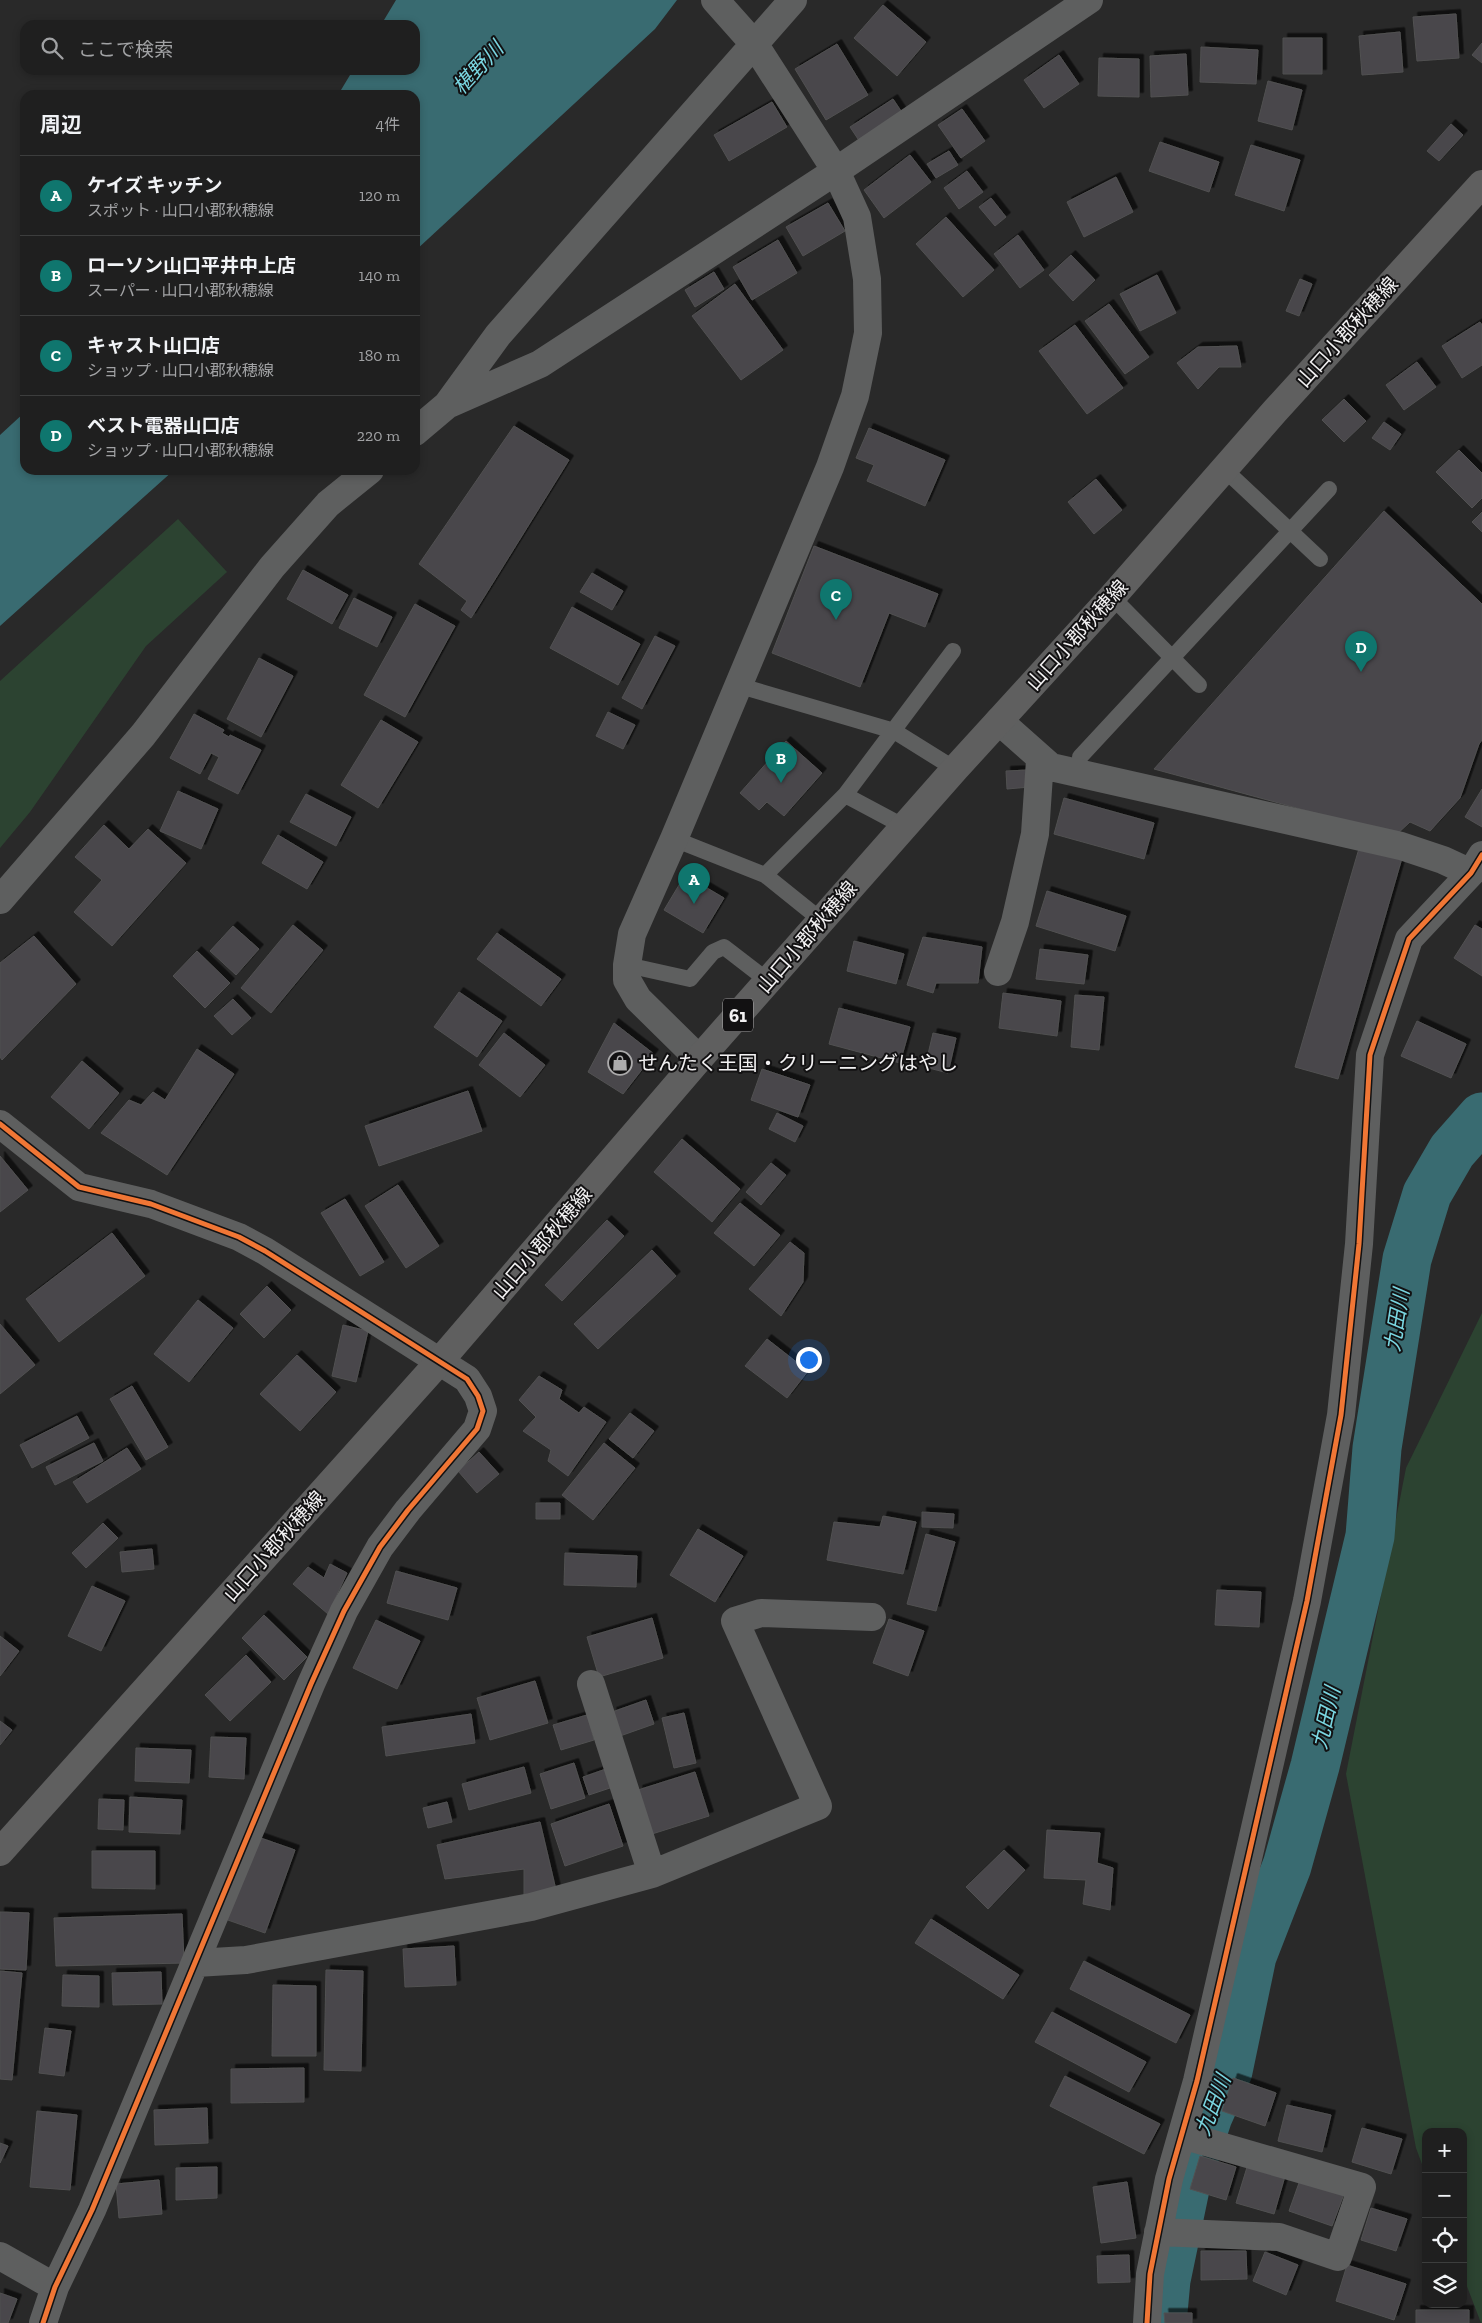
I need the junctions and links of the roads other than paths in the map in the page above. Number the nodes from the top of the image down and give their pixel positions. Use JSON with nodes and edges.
{"nodes":[{"id":1,"x":715,"y":0,"type":"edge"},
{"id":2,"x":793,"y":0,"type":"edge"},
{"id":3,"x":1089,"y":0,"type":"edge"},
{"id":4,"x":755,"y":45,"type":"junction"},
{"id":5,"x":836,"y":171,"type":"junction"},
{"id":6,"x":1482,"y":184,"type":"edge"},
{"id":7,"x":447,"y":405,"type":"junction"},
{"id":8,"x":420,"y":428,"type":"edge"},
{"id":9,"x":1224,"y":469,"type":"junction"},
{"id":10,"x":364,"y":475,"type":"edge"},
{"id":11,"x":1329,"y":489,"type":"dead end"},
{"id":12,"x":1290,"y":531,"type":"junction"},
{"id":13,"x":1320,"y":559,"type":"dead end"},
{"id":14,"x":1112,"y":597,"type":"junction"},
{"id":15,"x":953,"y":651,"type":"dead end"},
{"id":16,"x":1172,"y":657,"type":"junction"},
{"id":17,"x":737,"y":685,"type":"junction"},
{"id":18,"x":1199,"y":685,"type":"dead end"},
{"id":19,"x":999,"y":721,"type":"junction"},
{"id":20,"x":894,"y":732,"type":"junction"},
{"id":21,"x":1080,"y":757,"type":"dead end"},
{"id":22,"x":1040,"y":760,"type":"junction"},
{"id":23,"x":955,"y":769,"type":"junction"},
{"id":24,"x":845,"y":795,"type":"junction"},
{"id":25,"x":905,"y":826,"type":"junction"},
{"id":26,"x":674,"y":840,"type":"junction"},
{"id":27,"x":1476,"y":864,"type":"edge"},
{"id":28,"x":765,"y":875,"type":"junction"},
{"id":29,"x":0,"y":900,"type":"edge"},
{"id":30,"x":821,"y":920,"type":"junction"},
{"id":31,"x":627,"y":965,"type":"junction"},
{"id":32,"x":998,"y":972,"type":"dead end"},
{"id":33,"x":768,"y":981,"type":"junction"},
{"id":34,"x":699,"y":1059,"type":"junction"},
{"id":35,"x":0,"y":1124,"type":"edge"},
{"id":36,"x":439,"y":1362,"type":"junction"},
{"id":37,"x":872,"y":1617,"type":"dead end"},
{"id":38,"x":591,"y":1684,"type":"dead end"},
{"id":39,"x":0,"y":1852,"type":"edge"},
{"id":40,"x":652,"y":1874,"type":"junction"},
{"id":41,"x":196,"y":1963,"type":"junction"},
{"id":42,"x":1192,"y":2137,"type":"junction"},
{"id":43,"x":1171,"y":2233,"type":"junction"},
{"id":44,"x":0,"y":2256,"type":"edge"},
{"id":45,"x":55,"y":2287,"type":"junction"},
{"id":46,"x":43,"y":2323,"type":"edge"},
{"id":47,"x":1147,"y":2323,"type":"edge"}],
"edges":[{"from":1,"to":4,"type":"street"},
{"from":2,"to":4,"type":"street"},
{"from":3,"to":5,"type":"street"},
{"from":4,"to":5,"type":"street"},
{"from":4,"to":7,"type":"street"},
{"from":5,"to":7,"type":"street"},
{"from":5,"to":17,"type":"street"},
{"from":6,"to":9,"type":"main road","name":"山口小郡秋穂線","number":"61"},
{"from":7,"to":8,"type":"street"},
{"from":9,"to":12,"type":"lane"},
{"from":9,"to":14,"type":"main road","name":"山口小郡秋穂線","number":"61"},
{"from":10,"to":29,"type":"street"},
{"from":11,"to":12,"type":"lane"},
{"from":12,"to":13,"type":"lane"},
{"from":12,"to":16,"type":"lane"},
{"from":14,"to":16,"type":"lane"},
{"from":14,"to":19,"type":"main road","name":"山口小郡秋穂線","number":"61"},
{"from":15,"to":20,"type":"lane"},
{"from":16,"to":18,"type":"lane"},
{"from":16,"to":21,"type":"lane"},
{"from":17,"to":20,"type":"lane"},
{"from":17,"to":26,"type":"street"},
{"from":19,"to":22,"type":"street"},
{"from":19,"to":23,"type":"main road","name":"山口小郡秋穂線","number":"61"},
{"from":20,"to":23,"type":"lane"},
{"from":20,"to":24,"type":"lane"},
{"from":22,"to":27,"type":"street"},
{"from":22,"to":32,"type":"street"},
{"from":23,"to":25,"type":"main road","name":"山口小郡秋穂線","number":"61"},
{"from":24,"to":25,"type":"lane"},
{"from":24,"to":28,"type":"lane"},
{"from":25,"to":30,"type":"main road","name":"山口小郡秋穂線","number":"61"},
{"from":26,"to":28,"type":"lane"},
{"from":26,"to":31,"type":"street"},
{"from":27,"to":42,"type":"street"},
{"from":28,"to":30,"type":"lane"},
{"from":30,"to":33,"type":"main road","name":"山口小郡秋穂線","number":"61"},
{"from":31,"to":33,"type":"lane"},
{"from":31,"to":34,"type":"street"},
{"from":33,"to":34,"type":"main road","name":"山口小郡秋穂線","number":"61"},
{"from":34,"to":36,"type":"main road","name":"山口小郡秋穂線","number":"61"},
{"from":35,"to":36,"type":"street"},
{"from":36,"to":39,"type":"main road","name":"山口小郡秋穂線","number":"61"},
{"from":36,"to":41,"type":"street"},
{"from":37,"to":40,"type":"street"},
{"from":38,"to":40,"type":"street"},
{"from":40,"to":41,"type":"street"},
{"from":41,"to":45,"type":"street"},
{"from":42,"to":43,"type":"street"},
{"from":42,"to":43,"type":"street"},
{"from":43,"to":47,"type":"street"},
{"from":44,"to":45,"type":"street"},
{"from":45,"to":46,"type":"street"}]}
